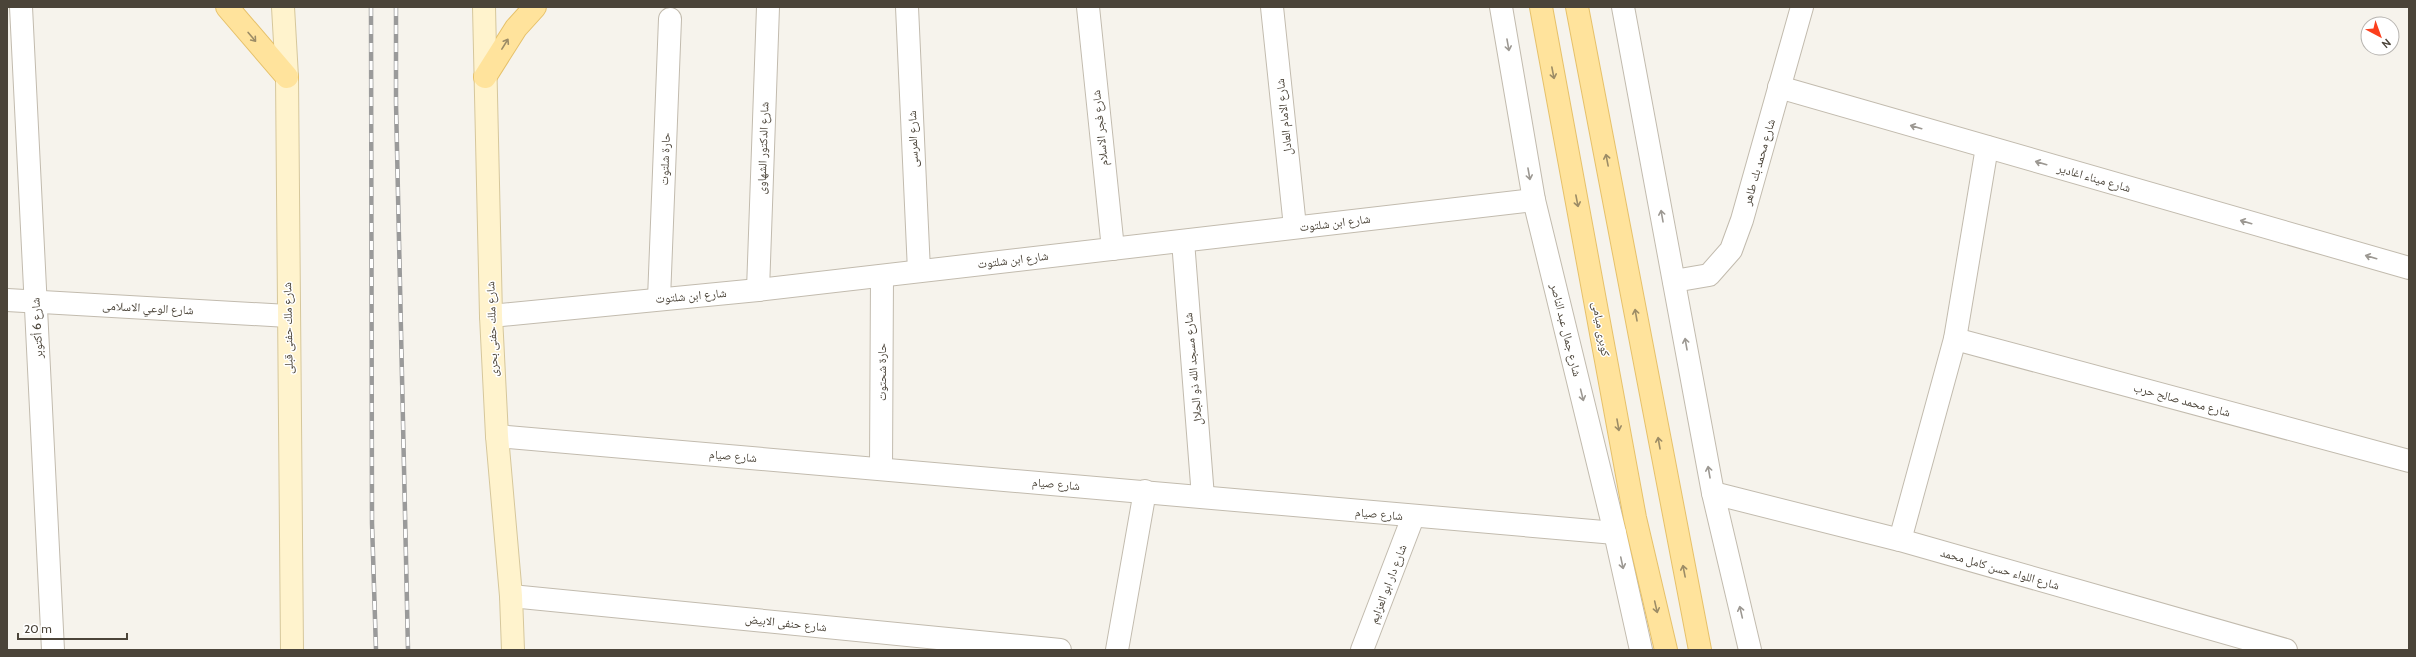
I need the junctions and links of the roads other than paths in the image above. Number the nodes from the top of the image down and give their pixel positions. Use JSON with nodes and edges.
{"nodes":[{"id":1,"x":21,"y":7,"type":"edge"},
{"id":2,"x":227,"y":7,"type":"edge"},
{"id":3,"x":283,"y":7,"type":"edge"},
{"id":4,"x":484,"y":7,"type":"edge"},
{"id":5,"x":535,"y":7,"type":"edge"},
{"id":6,"x":768,"y":7,"type":"edge"},
{"id":7,"x":908,"y":7,"type":"edge"},
{"id":8,"x":1088,"y":7,"type":"edge"},
{"id":9,"x":1272,"y":7,"type":"edge"},
{"id":10,"x":1501,"y":7,"type":"edge"},
{"id":11,"x":1541,"y":7,"type":"edge"},
{"id":12,"x":1577,"y":7,"type":"edge"},
{"id":13,"x":1622,"y":7,"type":"edge"},
{"id":14,"x":1802,"y":7,"type":"edge"},
{"id":15,"x":670,"y":19,"type":"dead end"},
{"id":16,"x":287,"y":77,"type":"junction"},
{"id":17,"x":485,"y":77,"type":"junction"},
{"id":18,"x":1779,"y":87,"type":"junction"},
{"id":19,"x":1987,"y":148,"type":"junction"},
{"id":20,"x":1534,"y":200,"type":"junction"},
{"id":21,"x":1296,"y":227,"type":"junction"},
{"id":22,"x":1183,"y":241,"type":"junction"},
{"id":23,"x":1113,"y":249,"type":"junction"},
{"id":24,"x":2409,"y":268,"type":"edge"},
{"id":25,"x":919,"y":271,"type":"junction"},
{"id":26,"x":882,"y":276,"type":"junction"},
{"id":27,"x":1674,"y":281,"type":"junction"},
{"id":28,"x":758,"y":290,"type":"junction"},
{"id":29,"x":659,"y":299,"type":"junction"},
{"id":30,"x":7,"y":300,"type":"edge"},
{"id":31,"x":36,"y":302,"type":"junction"},
{"id":32,"x":288,"y":316,"type":"junction"},
{"id":33,"x":491,"y":316,"type":"junction"},
{"id":34,"x":1955,"y":339,"type":"junction"},
{"id":35,"x":497,"y":436,"type":"junction"},
{"id":36,"x":2409,"y":461,"type":"edge"},
{"id":37,"x":881,"y":468,"type":"junction"},
{"id":38,"x":1145,"y":491,"type":"junction"},
{"id":39,"x":1713,"y":493,"type":"junction"},
{"id":40,"x":1203,"y":497,"type":"junction"},
{"id":41,"x":1413,"y":517,"type":"junction"},
{"id":42,"x":1615,"y":533,"type":"junction"},
{"id":43,"x":1900,"y":540,"type":"junction"},
{"id":44,"x":511,"y":596,"type":"junction"},
{"id":45,"x":53,"y":650,"type":"edge"},
{"id":46,"x":292,"y":650,"type":"edge"},
{"id":47,"x":513,"y":650,"type":"edge"},
{"id":48,"x":1060,"y":650,"type":"edge"},
{"id":49,"x":1117,"y":650,"type":"edge"},
{"id":50,"x":1362,"y":650,"type":"edge"},
{"id":51,"x":1641,"y":650,"type":"edge"},
{"id":52,"x":1666,"y":650,"type":"edge"},
{"id":53,"x":1700,"y":650,"type":"edge"},
{"id":54,"x":1750,"y":650,"type":"edge"},
{"id":55,"x":2286,"y":650,"type":"edge"}],
"edges":[{"from":1,"to":31,"type":"street","name":"شارع 6 أكتوبر"},
{"from":2,"to":16,"type":"main road","one_way":true},
{"from":3,"to":16,"type":"street","name":"شارع ملك حفنى قبلى"},
{"from":4,"to":17,"type":"street","name":"شارع ملك حفنى بحرى"},
{"from":17,"to":5,"type":"main road","one_way":true},
{"from":6,"to":28,"type":"street","name":"شارع الدكتور الشهاوى"},
{"from":7,"to":25,"type":"street","name":"شارع المرسى"},
{"from":8,"to":23,"type":"street","name":"شارع فجر الاسلام"},
{"from":9,"to":21,"type":"street","name":"شارع الامام العادل"},
{"from":10,"to":20,"type":"street","name":"شارع جمال عبد الناصر","one_way":true},
{"from":11,"to":52,"type":"main road","name":"كوبرى ميامى","one_way":true},
{"from":53,"to":12,"type":"main road","one_way":true},
{"from":27,"to":13,"type":"street","one_way":true},
{"from":14,"to":18,"type":"street","name":"شارع محمد بك طاهر"},
{"from":15,"to":29,"type":"street","name":"حارة شلتوت"},
{"from":16,"to":32,"type":"street","name":"شارع ملك حفنى قبلى"},
{"from":17,"to":33,"type":"street","name":"شارع ملك حفنى بحرى"},
{"from":19,"to":18,"type":"street","name":"شارع ميناء اغادير","one_way":true},
{"from":18,"to":27,"type":"street","name":"شارع محمد بك طاهر"},
{"from":24,"to":19,"type":"street","name":"شارع ميناء اغادير","one_way":true},
{"from":19,"to":34,"type":"street"},
{"from":20,"to":21,"type":"street","name":"شارع ابن شلتوت"},
{"from":20,"to":42,"type":"street","name":"شارع جمال عبد الناصر","one_way":true},
{"from":21,"to":22,"type":"street","name":"شارع ابن شلتوت"},
{"from":22,"to":23,"type":"street","name":"شارع ابن شلتوت"},
{"from":22,"to":40,"type":"street","name":"شارع مسجد الله ذو الجلال"},
{"from":23,"to":25,"type":"street","name":"شارع ابن شلتوت"},
{"from":25,"to":26,"type":"street","name":"شارع ابن شلتوت"},
{"from":26,"to":28,"type":"street","name":"شارع ابن شلتوت"},
{"from":26,"to":37,"type":"street","name":"حارة شحتوت"},
{"from":39,"to":27,"type":"street","one_way":true},
{"from":28,"to":29,"type":"street","name":"شارع ابن شلتوت"},
{"from":29,"to":33,"type":"street","name":"شارع ابن شلتوت"},
{"from":30,"to":31,"type":"street","name":"شارع الوعي الاسلامى"},
{"from":31,"to":32,"type":"street","name":"شارع الوعي الاسلامى"},
{"from":31,"to":45,"type":"street","name":"شارع 6 أكتوبر"},
{"from":32,"to":46,"type":"street","name":"شارع ملك حفنى قبلى"},
{"from":33,"to":35,"type":"street","name":"شارع ملك حفنى بحرى"},
{"from":34,"to":36,"type":"street","name":"شارع محمد صالح حرب"},
{"from":34,"to":43,"type":"street"},
{"from":35,"to":37,"type":"street","name":"شارع صيام"},
{"from":35,"to":44,"type":"street","name":"شارع ملك حفنى بحرى"},
{"from":37,"to":38,"type":"street","name":"شارع صيام"},
{"from":38,"to":40,"type":"street","name":"شارع صيام"},
{"from":38,"to":49,"type":"street"},
{"from":39,"to":43,"type":"street","name":"شارع اللواء حسن كامل محمد"},
{"from":54,"to":39,"type":"street","one_way":true},
{"from":40,"to":41,"type":"street","name":"شارع صيام"},
{"from":41,"to":42,"type":"street","name":"شارع صيام"},
{"from":41,"to":50,"type":"street","name":"شارع دار ابو العزايم"},
{"from":42,"to":51,"type":"street","name":"شارع جمال عبد الناصر","one_way":true},
{"from":43,"to":55,"type":"street","name":"شارع اللواء حسن كامل محمد"},
{"from":44,"to":47,"type":"street","name":"شارع ملك حفنى بحرى"},
{"from":44,"to":48,"type":"street","name":"شارع حنفى الابيض"}]}
